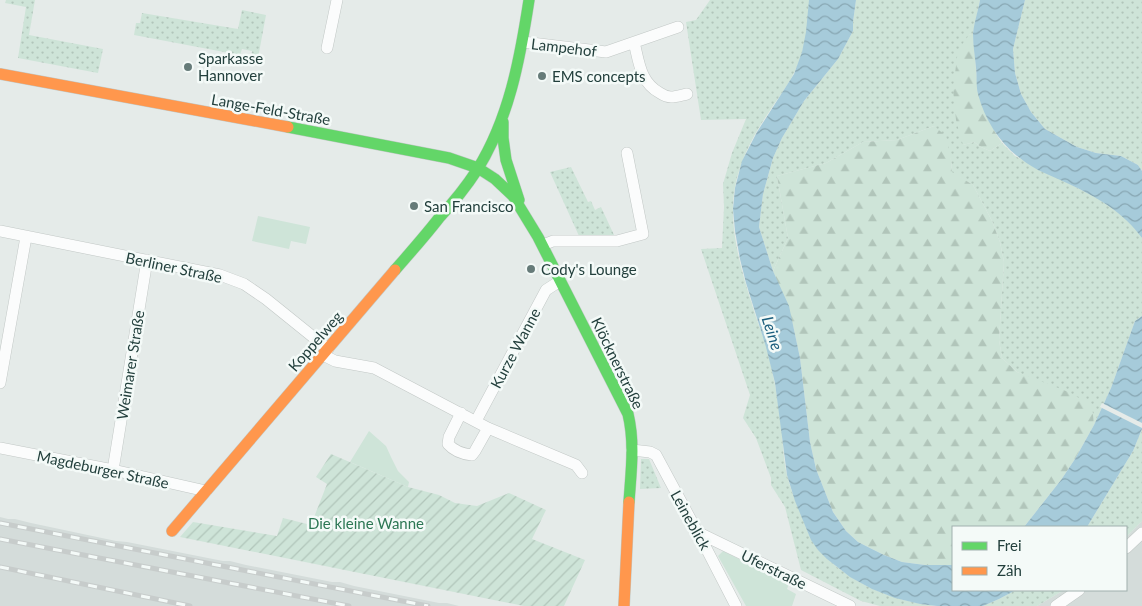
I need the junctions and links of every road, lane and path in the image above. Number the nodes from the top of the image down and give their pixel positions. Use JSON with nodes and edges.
{"nodes":[{"id":1,"x":337,"y":0,"type":"edge"},
{"id":2,"x":529,"y":0,"type":"edge"},
{"id":3,"x":678,"y":27,"type":"dead end"},
{"id":4,"x":523,"y":42,"type":"junction"},
{"id":5,"x":634,"y":42,"type":"junction"},
{"id":6,"x":327,"y":48,"type":"dead end"},
{"id":7,"x":0,"y":74,"type":"edge"},
{"id":8,"x":687,"y":94,"type":"dead end"},
{"id":9,"x":503,"y":118,"type":"junction"},
{"id":10,"x":626,"y":153,"type":"dead end"},
{"id":11,"x":478,"y":168,"type":"junction"},
{"id":12,"x":521,"y":207,"type":"junction"},
{"id":13,"x":0,"y":231,"type":"edge"},
{"id":14,"x":26,"y":237,"type":"junction"},
{"id":15,"x":543,"y":245,"type":"junction"},
{"id":16,"x":147,"y":260,"type":"junction"},
{"id":17,"x":560,"y":281,"type":"junction"},
{"id":18,"x":325,"y":352,"type":"junction"},
{"id":19,"x":0,"y":383,"type":"edge"},
{"id":20,"x":462,"y":413,"type":"junction"},
{"id":21,"x":476,"y":421,"type":"junction"},
{"id":22,"x":488,"y":428,"type":"junction"},
{"id":23,"x":0,"y":448,"type":"edge"},
{"id":24,"x":632,"y":450,"type":"junction"},
{"id":25,"x":114,"y":470,"type":"junction"},
{"id":26,"x":582,"y":472,"type":"dead end"},
{"id":27,"x":206,"y":491,"type":"junction"},
{"id":28,"x":172,"y":531,"type":"dead end"},
{"id":29,"x":697,"y":532,"type":"junction"},
{"id":30,"x":1142,"y":533,"type":"edge"},
{"id":31,"x":1127,"y":547,"type":"edge"},
{"id":32,"x":1077,"y":591,"type":"edge"},
{"id":33,"x":624,"y":606,"type":"edge"},
{"id":34,"x":736,"y":606,"type":"edge"},
{"id":35,"x":850,"y":606,"type":"edge"},
{"id":36,"x":1056,"y":606,"type":"edge"}],
"edges":[{"from":1,"to":6,"type":"street"},
{"from":2,"to":4,"type":"street"},
{"from":3,"to":5,"type":"street","name":"Lampehof"},
{"from":4,"to":5,"type":"street","name":"Lampehof"},
{"from":4,"to":9,"type":"street"},
{"from":5,"to":8,"type":"street"},
{"from":7,"to":11,"type":"street","name":"Lange-Feld-Straße"},
{"from":9,"to":11,"type":"street","name":"Koppelweg"},
{"from":9,"to":12,"type":"street"},
{"from":10,"to":15,"type":"street"},
{"from":11,"to":12,"type":"street","name":"Lange-Feld-Straße"},
{"from":11,"to":18,"type":"street","name":"Koppelweg"},
{"from":12,"to":15,"type":"street","name":"Klöcknerstraße"},
{"from":13,"to":14,"type":"street","name":"Berliner Straße"},
{"from":14,"to":16,"type":"street","name":"Berliner Straße"},
{"from":14,"to":19,"type":"street"},
{"from":15,"to":17,"type":"street","name":"Klöcknerstraße"},
{"from":16,"to":18,"type":"street","name":"Berliner Straße"},
{"from":16,"to":25,"type":"street","name":"Weimarer Straße"},
{"from":17,"to":21,"type":"street","name":"Kurze Wanne"},
{"from":17,"to":24,"type":"street","name":"Klöcknerstraße"},
{"from":18,"to":20,"type":"street","name":"Berliner Straße"},
{"from":18,"to":27,"type":"street","name":"Koppelweg"},
{"from":20,"to":21,"type":"street","name":"Berliner Straße"},
{"from":20,"to":22,"type":"street"},
{"from":21,"to":22,"type":"street","name":"Berliner Straße"},
{"from":22,"to":26,"type":"street","name":"Berliner Straße"},
{"from":23,"to":25,"type":"street","name":"Magdeburger Straße"},
{"from":24,"to":29,"type":"street","name":"Leineblick"},
{"from":24,"to":33,"type":"street","name":"Klöcknerstraße"},
{"from":25,"to":27,"type":"street","name":"Magdeburger Straße"},
{"from":27,"to":28,"type":"street","name":"Koppelweg"},
{"from":29,"to":34,"type":"street","name":"Leineblick"},
{"from":29,"to":35,"type":"street","name":"Uferstraße"},
{"from":30,"to":31,"type":"street"},
{"from":32,"to":36,"type":"street"}]}
